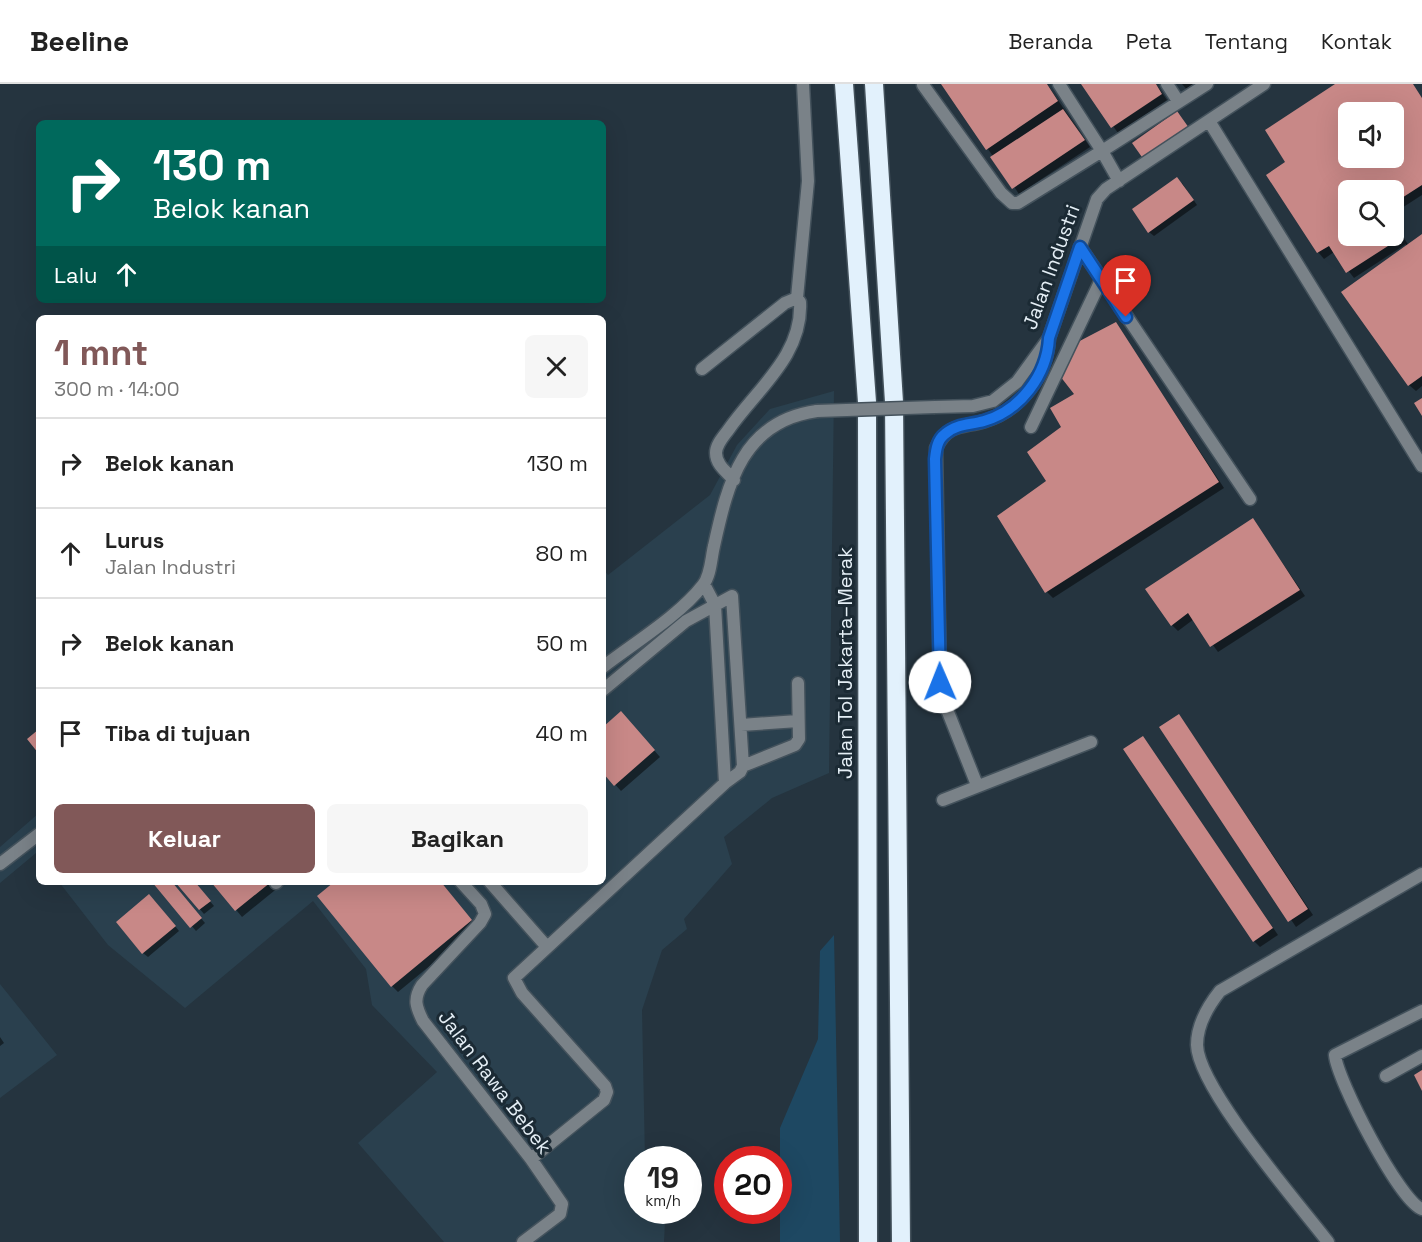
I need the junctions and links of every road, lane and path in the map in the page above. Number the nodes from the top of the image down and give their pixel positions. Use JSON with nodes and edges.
{"nodes":[{"id":1,"x":803,"y":84,"type":"edge"},
{"id":2,"x":844,"y":84,"type":"edge"},
{"id":3,"x":874,"y":84,"type":"edge"},
{"id":4,"x":922,"y":84,"type":"edge"},
{"id":5,"x":1059,"y":84,"type":"edge"},
{"id":6,"x":1167,"y":84,"type":"edge"},
{"id":7,"x":1207,"y":84,"type":"edge"},
{"id":8,"x":1264,"y":84,"type":"edge"},
{"id":9,"x":1178,"y":101,"type":"junction"},
{"id":10,"x":1209,"y":122,"type":"junction"},
{"id":11,"x":1102,"y":151,"type":"junction"},
{"id":12,"x":1119,"y":181,"type":"junction"},
{"id":13,"x":1080,"y":247,"type":"junction"},
{"id":14,"x":1101,"y":280,"type":"junction"},
{"id":15,"x":796,"y":298,"type":"junction"},
{"id":16,"x":1049,"y":338,"type":"junction"},
{"id":17,"x":702,"y":369,"type":"dead end"},
{"id":18,"x":1031,"y":427,"type":"dead end"},
{"id":19,"x":1422,"y":465,"type":"edge"},
{"id":20,"x":734,"y":480,"type":"junction"},
{"id":21,"x":1250,"y":499,"type":"dead end"},
{"id":22,"x":704,"y":584,"type":"junction"},
{"id":23,"x":715,"y":605,"type":"junction"},
{"id":24,"x":606,"y":665,"type":"edge"},
{"id":25,"x":798,"y":683,"type":"dead end"},
{"id":26,"x":606,"y":687,"type":"edge"},
{"id":27,"x":798,"y":721,"type":"junction"},
{"id":28,"x":741,"y":725,"type":"junction"},
{"id":29,"x":1091,"y":742,"type":"dead end"},
{"id":30,"x":743,"y":766,"type":"junction"},
{"id":31,"x":725,"y":783,"type":"junction"},
{"id":32,"x":977,"y":785,"type":"junction"},
{"id":33,"x":943,"y":800,"type":"dead end"},
{"id":34,"x":36,"y":836,"type":"edge"},
{"id":35,"x":0,"y":864,"type":"edge"},
{"id":36,"x":1422,"y":874,"type":"edge"},
{"id":37,"x":464,"y":885,"type":"edge"},
{"id":38,"x":493,"y":885,"type":"edge"},
{"id":39,"x":547,"y":947,"type":"junction"},
{"id":40,"x":1422,"y":1011,"type":"edge"},
{"id":41,"x":1422,"y":1056,"type":"edge"},
{"id":42,"x":1386,"y":1076,"type":"dead end"},
{"id":43,"x":531,"y":1159,"type":"junction"},
{"id":44,"x":1422,"y":1209,"type":"edge"},
{"id":45,"x":523,"y":1242,"type":"edge"},
{"id":46,"x":868,"y":1242,"type":"edge"},
{"id":47,"x":901,"y":1242,"type":"edge"},
{"id":48,"x":1328,"y":1242,"type":"edge"}],
"edges":[{"from":1,"to":15,"type":"street"},
{"from":2,"to":46,"type":"highway","name":"Jalan Tol Jakarta–Merak"},
{"from":3,"to":47,"type":"highway"},
{"from":4,"to":11,"type":"street"},
{"from":5,"to":11,"type":"street"},
{"from":6,"to":9,"type":"street"},
{"from":7,"to":9,"type":"street"},
{"from":8,"to":10,"type":"street","name":"Jalan Industri"},
{"from":9,"to":11,"type":"street"},
{"from":10,"to":12,"type":"street","name":"Jalan Industri"},
{"from":10,"to":19,"type":"street"},
{"from":11,"to":12,"type":"street"},
{"from":12,"to":13,"type":"street","name":"Jalan Industri"},
{"from":13,"to":14,"type":"street"},
{"from":13,"to":16,"type":"street","name":"Jalan Industri"},
{"from":14,"to":18,"type":"street"},
{"from":14,"to":21,"type":"street"},
{"from":15,"to":17,"type":"street"},
{"from":15,"to":20,"type":"street"},
{"from":16,"to":20,"type":"street","name":"Jalan Industri","bridge":true},
{"from":16,"to":32,"type":"street"},
{"from":20,"to":22,"type":"street"},
{"from":22,"to":23,"type":"street"},
{"from":22,"to":24,"type":"street"},
{"from":23,"to":26,"type":"street"},
{"from":23,"to":28,"type":"street"},
{"from":23,"to":31,"type":"street"},
{"from":25,"to":27,"type":"street"},
{"from":27,"to":28,"type":"street"},
{"from":27,"to":30,"type":"street"},
{"from":28,"to":30,"type":"street"},
{"from":29,"to":32,"type":"street"},
{"from":30,"to":31,"type":"street"},
{"from":31,"to":39,"type":"street"},
{"from":32,"to":33,"type":"street"},
{"from":34,"to":35,"type":"street"},
{"from":36,"to":48,"type":"street"},
{"from":37,"to":43,"type":"street","name":"Jalan Rawa Bebek"},
{"from":38,"to":39,"type":"street"},
{"from":39,"to":43,"type":"street"},
{"from":40,"to":44,"type":"street"},
{"from":41,"to":42,"type":"street"},
{"from":43,"to":45,"type":"street","name":"Jalan Rawa Bebek"}]}
